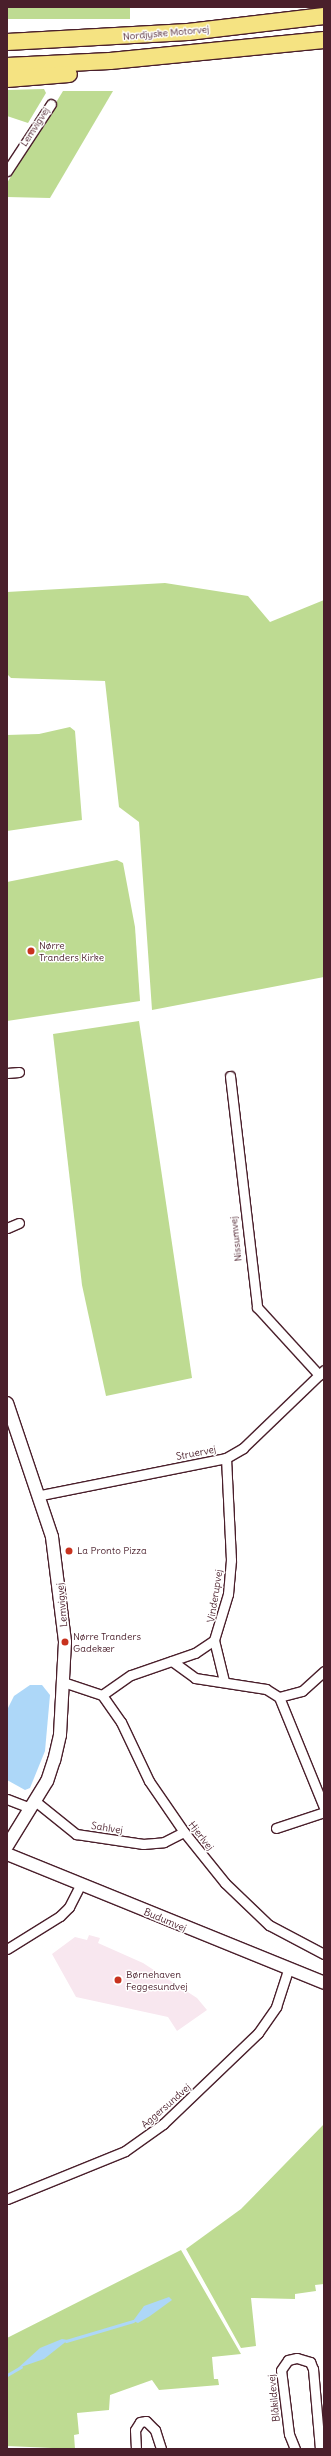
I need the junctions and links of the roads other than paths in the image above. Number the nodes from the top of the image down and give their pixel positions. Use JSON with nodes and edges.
{"nodes":[{"id":1,"x":324,"y":16,"type":"edge"},
{"id":2,"x":7,"y":31,"type":"edge"},
{"id":3,"x":188,"y":32,"type":"junction"},
{"id":4,"x":324,"y":40,"type":"edge"},
{"id":5,"x":7,"y":42,"type":"edge"},
{"id":6,"x":285,"y":44,"type":"junction"},
{"id":7,"x":7,"y":66,"type":"edge"},
{"id":8,"x":7,"y":79,"type":"edge"},
{"id":9,"x":51,"y":104,"type":"dead end"},
{"id":10,"x":7,"y":171,"type":"edge"},
{"id":11,"x":19,"y":1072,"type":"dead end"},
{"id":12,"x":7,"y":1073,"type":"edge"},
{"id":13,"x":230,"y":1076,"type":"dead end"},
{"id":14,"x":19,"y":1223,"type":"dead end"},
{"id":15,"x":7,"y":1228,"type":"edge"},
{"id":16,"x":321,"y":1373,"type":"edge"},
{"id":17,"x":8,"y":1410,"type":"edge"},
{"id":18,"x":226,"y":1458,"type":"junction"},
{"id":19,"x":41,"y":1495,"type":"junction"},
{"id":20,"x":214,"y":1640,"type":"junction"},
{"id":21,"x":172,"y":1661,"type":"junction"},
{"id":22,"x":324,"y":1671,"type":"edge"},
{"id":23,"x":224,"y":1681,"type":"junction"},
{"id":24,"x":63,"y":1682,"type":"junction"},
{"id":25,"x":102,"y":1695,"type":"junction"},
{"id":26,"x":279,"y":1697,"type":"junction"},
{"id":27,"x":7,"y":1799,"type":"edge"},
{"id":28,"x":33,"y":1805,"type":"junction"},
{"id":29,"x":324,"y":1807,"type":"edge"},
{"id":30,"x":324,"y":1812,"type":"edge"},
{"id":31,"x":276,"y":1828,"type":"dead end"},
{"id":32,"x":184,"y":1832,"type":"junction"},
{"id":33,"x":7,"y":1846,"type":"edge"},
{"id":34,"x":7,"y":1854,"type":"edge"},
{"id":35,"x":80,"y":1885,"type":"junction"},
{"id":36,"x":7,"y":1950,"type":"edge"},
{"id":37,"x":324,"y":1954,"type":"edge"},
{"id":38,"x":288,"y":1970,"type":"junction"},
{"id":39,"x":324,"y":1983,"type":"edge"},
{"id":40,"x":7,"y":2199,"type":"edge"},
{"id":41,"x":136,"y":2449,"type":"edge"},
{"id":42,"x":161,"y":2449,"type":"edge"},
{"id":43,"x":295,"y":2449,"type":"edge"},
{"id":44,"x":320,"y":2449,"type":"edge"}],
"edges":[{"from":1,"to":3,"type":"highway","name":"Nordjyske Motorvej"},
{"from":2,"to":3,"type":"highway"},
{"from":3,"to":5,"type":"highway","name":"Nordjyske Motorvej"},
{"from":4,"to":6,"type":"highway"},
{"from":6,"to":7,"type":"highway"},
{"from":6,"to":8,"type":"highway"},
{"from":9,"to":10,"type":"street","name":"Lemvigvej"},
{"from":11,"to":12,"type":"street"},
{"from":13,"to":16,"type":"street","name":"Nissumvej"},
{"from":14,"to":15,"type":"street"},
{"from":16,"to":18,"type":"street","name":"Struervej"},
{"from":17,"to":19,"type":"street","name":"Lemvigvej"},
{"from":18,"to":19,"type":"street","name":"Struervej"},
{"from":18,"to":20,"type":"street","name":"Vinderupvej"},
{"from":19,"to":24,"type":"street","name":"Lemvigvej"},
{"from":20,"to":21,"type":"street"},
{"from":20,"to":23,"type":"street"},
{"from":21,"to":23,"type":"street"},
{"from":21,"to":25,"type":"street"},
{"from":22,"to":26,"type":"street"},
{"from":23,"to":26,"type":"street"},
{"from":24,"to":25,"type":"street"},
{"from":24,"to":28,"type":"street","name":"Lemvigvej"},
{"from":25,"to":32,"type":"street","name":"Hjerlvej"},
{"from":26,"to":29,"type":"street"},
{"from":27,"to":28,"type":"street"},
{"from":28,"to":32,"type":"street","name":"Sahlvej"},
{"from":28,"to":33,"type":"street","name":"Lemvigvej"},
{"from":30,"to":31,"type":"street"},
{"from":32,"to":37,"type":"street","name":"Hjerlvej"},
{"from":34,"to":35,"type":"street","name":"Budumvej"},
{"from":35,"to":36,"type":"street"},
{"from":35,"to":38,"type":"street","name":"Budumvej"},
{"from":38,"to":39,"type":"street","name":"Budumvej"},
{"from":38,"to":40,"type":"street","name":"Aggersundvej"},
{"from":41,"to":42,"type":"street"},
{"from":43,"to":44,"type":"street","name":"Blåkildevej"}]}
